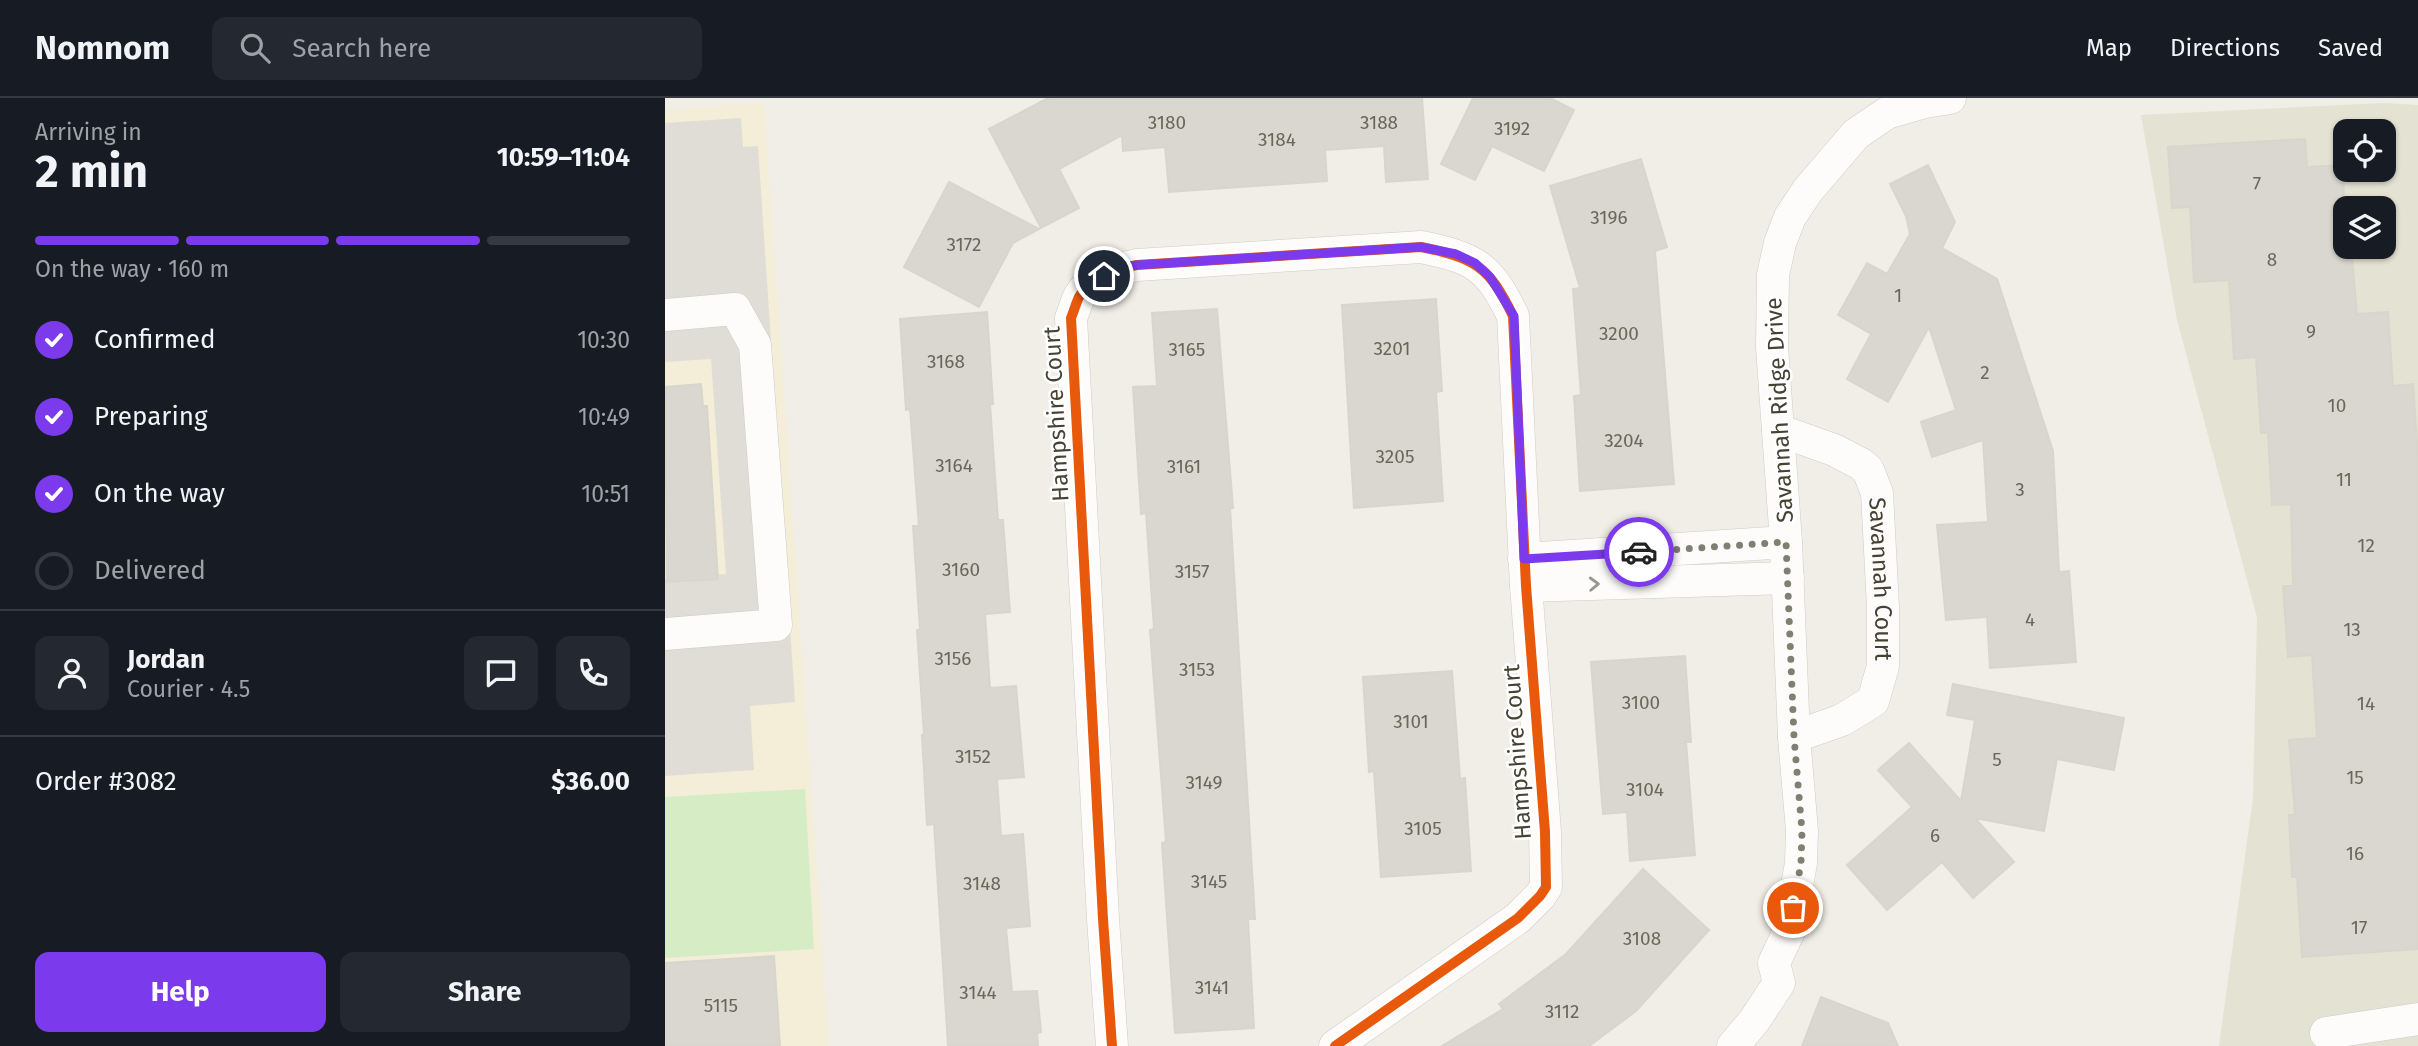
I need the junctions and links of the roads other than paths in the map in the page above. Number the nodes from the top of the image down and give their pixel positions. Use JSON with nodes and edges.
{"nodes":[{"id":1,"x":1950,"y":98,"type":"edge"},
{"id":2,"x":665,"y":315,"type":"edge"},
{"id":3,"x":1778,"y":430,"type":"junction"},
{"id":4,"x":1786,"y":542,"type":"junction"},
{"id":5,"x":1525,"y":573,"type":"junction"},
{"id":6,"x":1788,"y":578,"type":"junction"},
{"id":7,"x":665,"y":634,"type":"edge"},
{"id":8,"x":1794,"y":737,"type":"junction"},
{"id":9,"x":2418,"y":1019,"type":"edge"},
{"id":10,"x":2326,"y":1034,"type":"dead end"},
{"id":11,"x":1112,"y":1046,"type":"edge"},
{"id":12,"x":1335,"y":1046,"type":"edge"},
{"id":13,"x":1733,"y":1046,"type":"edge"}],
"edges":[{"from":1,"to":3,"type":"street","name":"Savannah Ridge Drive"},
{"from":2,"to":7,"type":"street"},
{"from":3,"to":4,"type":"street","name":"Savannah Ridge Drive"},
{"from":3,"to":8,"type":"street","name":"Savannah Court"},
{"from":4,"to":5,"type":"street"},
{"from":4,"to":6,"type":"street","name":"Savannah Ridge Drive"},
{"from":5,"to":6,"type":"street","one_way":true},
{"from":5,"to":11,"type":"street","name":"Hampshire Court"},
{"from":5,"to":12,"type":"street","name":"Hampshire Court"},
{"from":6,"to":8,"type":"street","name":"Savannah Ridge Drive"},
{"from":8,"to":13,"type":"street","name":"Savannah Ridge Drive"},
{"from":9,"to":10,"type":"street"}]}
